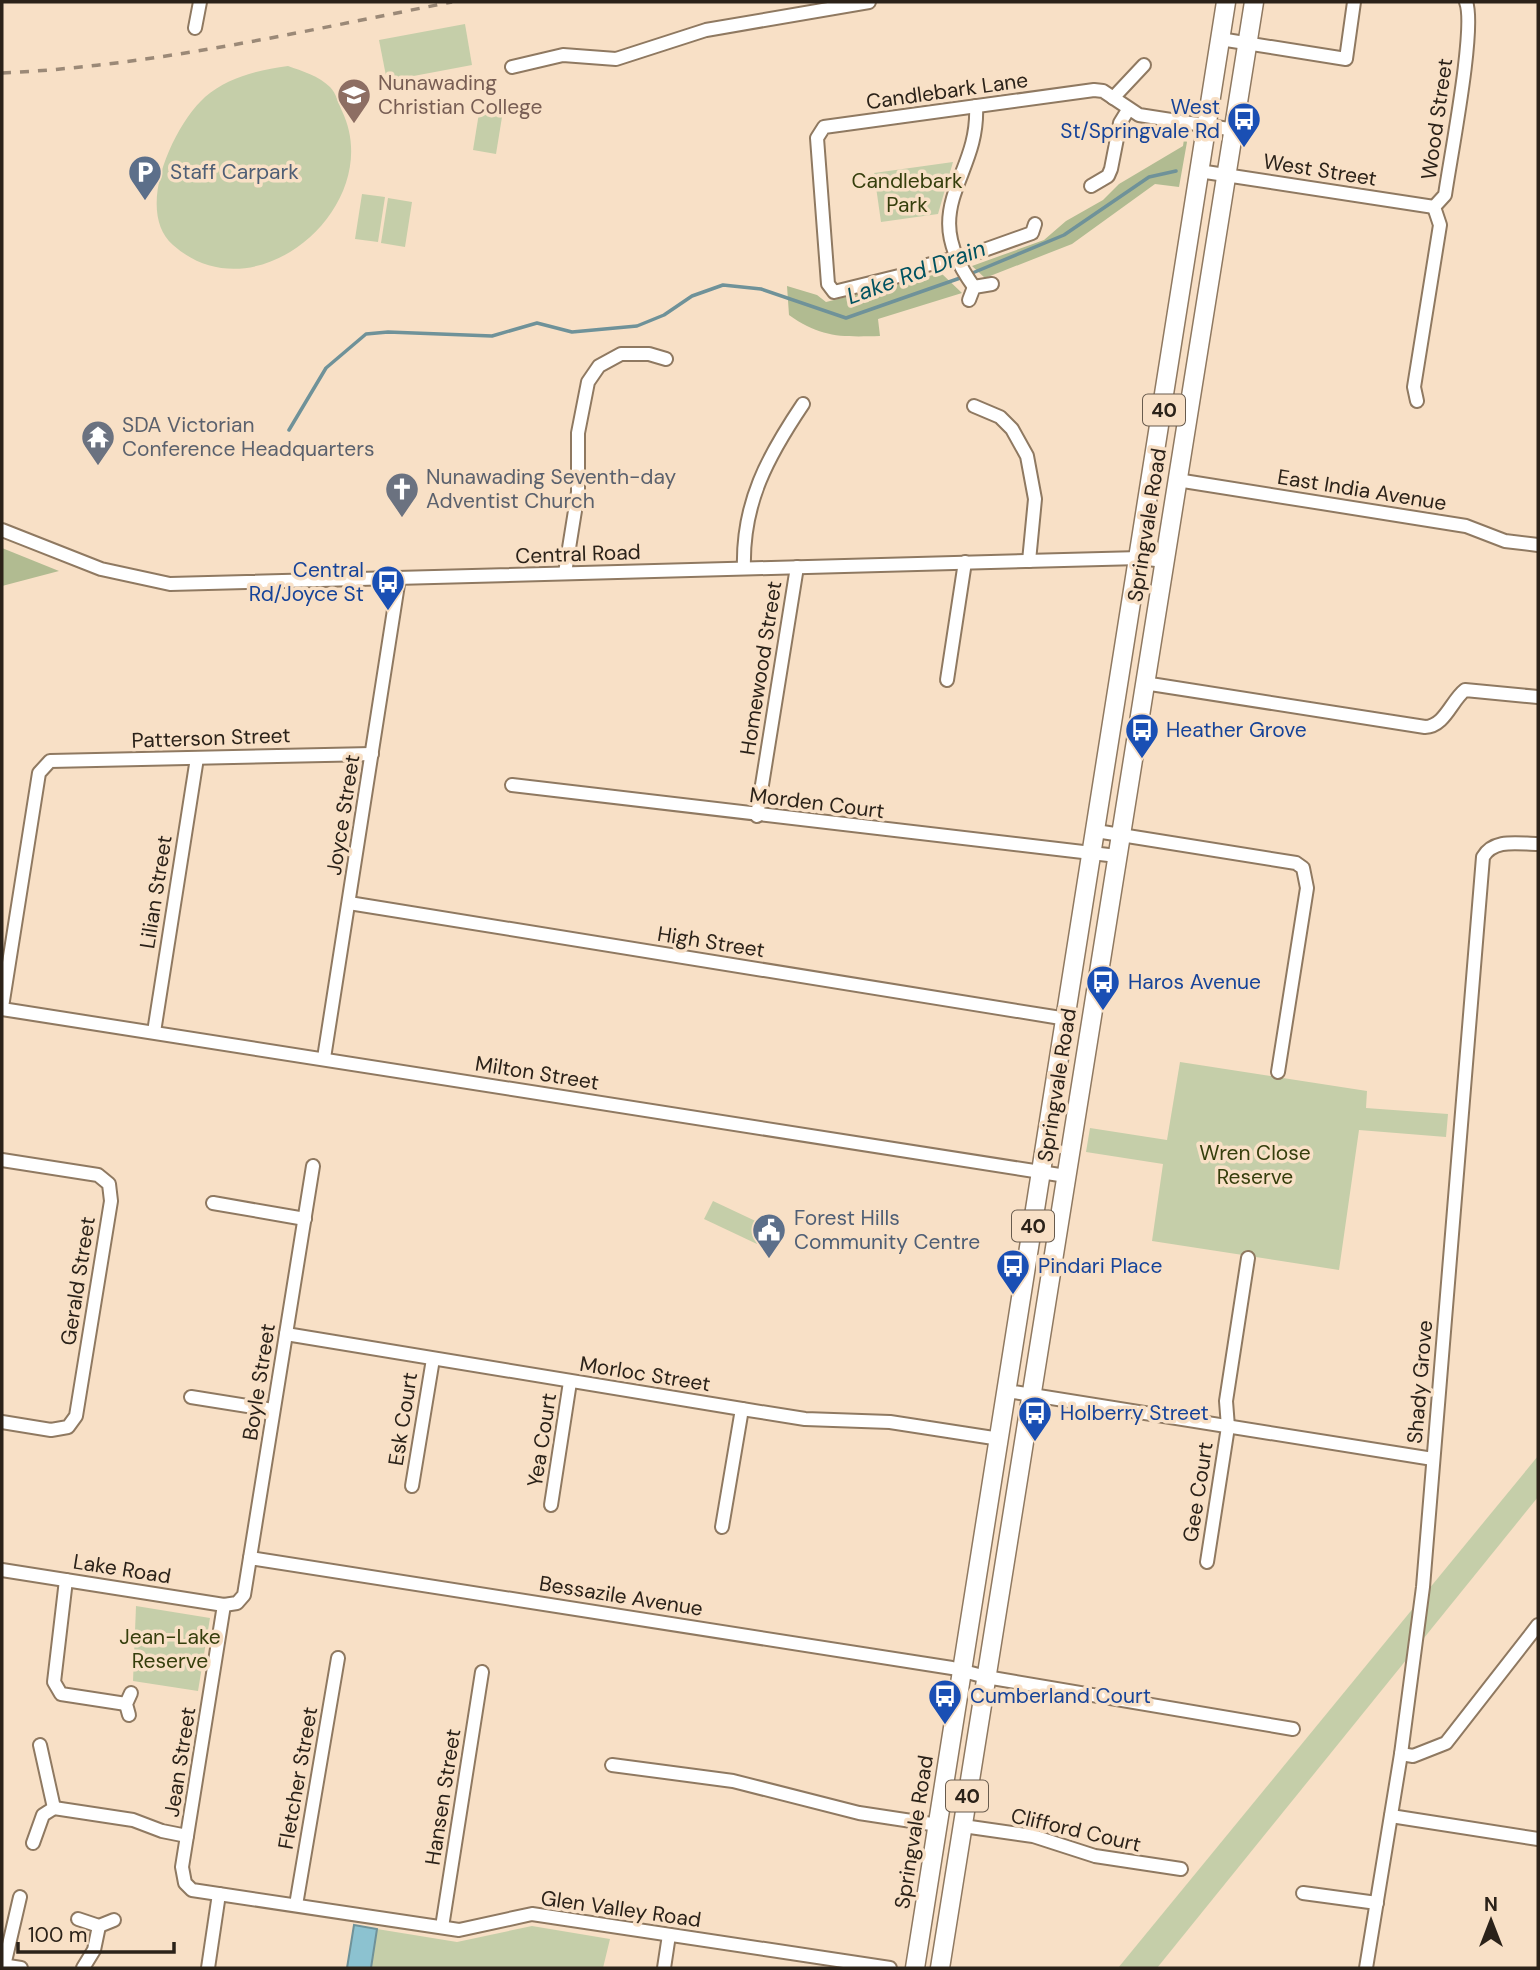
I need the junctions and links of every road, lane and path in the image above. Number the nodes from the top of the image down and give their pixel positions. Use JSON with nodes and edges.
{"nodes":[{"id":1,"x":200,"y":2,"type":"edge"},
{"id":2,"x":869,"y":2,"type":"edge"},
{"id":3,"x":1226,"y":2,"type":"edge"},
{"id":4,"x":1254,"y":2,"type":"edge"},
{"id":5,"x":1354,"y":2,"type":"edge"},
{"id":6,"x":1466,"y":2,"type":"edge"},
{"id":7,"x":195,"y":28,"type":"dead end"},
{"id":8,"x":1220,"y":39,"type":"junction"},
{"id":9,"x":1249,"y":44,"type":"junction"},
{"id":10,"x":1144,"y":65,"type":"dead end"},
{"id":11,"x":512,"y":67,"type":"dead end"},
{"id":12,"x":1113,"y":98,"type":"junction"},
{"id":13,"x":976,"y":106,"type":"junction"},
{"id":14,"x":1128,"y":110,"type":"junction"},
{"id":15,"x":1206,"y":126,"type":"junction"},
{"id":16,"x":1235,"y":130,"type":"junction"},
{"id":17,"x":1199,"y":171,"type":"junction"},
{"id":18,"x":1227,"y":175,"type":"junction"},
{"id":19,"x":1091,"y":186,"type":"dead end"},
{"id":20,"x":1434,"y":207,"type":"junction"},
{"id":21,"x":1036,"y":231,"type":"dead end"},
{"id":22,"x":955,"y":258,"type":"junction"},
{"id":23,"x":925,"y":265,"type":"dead end"},
{"id":24,"x":902,"y":275,"type":"dead end"},
{"id":25,"x":969,"y":280,"type":"junction"},
{"id":26,"x":992,"y":284,"type":"dead end"},
{"id":27,"x":969,"y":300,"type":"dead end"},
{"id":28,"x":666,"y":359,"type":"dead end"},
{"id":29,"x":1417,"y":401,"type":"dead end"},
{"id":30,"x":803,"y":404,"type":"dead end"},
{"id":31,"x":974,"y":406,"type":"dead end"},
{"id":32,"x":1177,"y":480,"type":"junction"},
{"id":33,"x":2,"y":530,"type":"edge"},
{"id":34,"x":1538,"y":545,"type":"edge"},
{"id":35,"x":1140,"y":558,"type":"junction"},
{"id":36,"x":1029,"y":561,"type":"junction"},
{"id":37,"x":1164,"y":561,"type":"junction"},
{"id":38,"x":965,"y":562,"type":"junction"},
{"id":39,"x":797,"y":567,"type":"junction"},
{"id":40,"x":744,"y":568,"type":"junction"},
{"id":41,"x":565,"y":573,"type":"junction"},
{"id":42,"x":400,"y":578,"type":"junction"},
{"id":43,"x":947,"y":680,"type":"dead end"},
{"id":44,"x":1144,"y":683,"type":"junction"},
{"id":45,"x":1538,"y":697,"type":"edge"},
{"id":46,"x":372,"y":754,"type":"junction"},
{"id":47,"x":197,"y":758,"type":"junction"},
{"id":48,"x":512,"y":785,"type":"dead end"},
{"id":49,"x":757,"y":816,"type":"junction"},
{"id":50,"x":1096,"y":831,"type":"junction"},
{"id":51,"x":1120,"y":835,"type":"junction"},
{"id":52,"x":1538,"y":844,"type":"edge"},
{"id":53,"x":1093,"y":853,"type":"junction"},
{"id":54,"x":1117,"y":856,"type":"junction"},
{"id":55,"x":349,"y":903,"type":"junction"},
{"id":56,"x":2,"y":1008,"type":"edge"},
{"id":57,"x":1067,"y":1019,"type":"junction"},
{"id":58,"x":154,"y":1032,"type":"junction"},
{"id":59,"x":324,"y":1058,"type":"junction"},
{"id":60,"x":1278,"y":1072,"type":"dead end"},
{"id":61,"x":2,"y":1160,"type":"edge"},
{"id":62,"x":313,"y":1166,"type":"dead end"},
{"id":63,"x":1042,"y":1173,"type":"junction"},
{"id":64,"x":1066,"y":1176,"type":"junction"},
{"id":65,"x":213,"y":1203,"type":"dead end"},
{"id":66,"x":304,"y":1219,"type":"junction"},
{"id":67,"x":1248,"y":1258,"type":"dead end"},
{"id":68,"x":286,"y":1334,"type":"junction"},
{"id":69,"x":433,"y":1359,"type":"junction"},
{"id":70,"x":570,"y":1382,"type":"junction"},
{"id":71,"x":1007,"y":1391,"type":"junction"},
{"id":72,"x":1031,"y":1395,"type":"junction"},
{"id":73,"x":191,"y":1397,"type":"dead end"},
{"id":74,"x":742,"y":1409,"type":"junction"},
{"id":75,"x":273,"y":1410,"type":"junction"},
{"id":76,"x":2,"y":1422,"type":"edge"},
{"id":77,"x":1228,"y":1427,"type":"junction"},
{"id":78,"x":1000,"y":1439,"type":"junction"},
{"id":79,"x":1433,"y":1459,"type":"junction"},
{"id":80,"x":412,"y":1486,"type":"dead end"},
{"id":81,"x":551,"y":1505,"type":"dead end"},
{"id":82,"x":722,"y":1527,"type":"dead end"},
{"id":83,"x":250,"y":1558,"type":"junction"},
{"id":84,"x":1206,"y":1562,"type":"dead end"},
{"id":85,"x":2,"y":1570,"type":"edge"},
{"id":86,"x":66,"y":1580,"type":"junction"},
{"id":87,"x":230,"y":1604,"type":"junction"},
{"id":88,"x":1538,"y":1625,"type":"edge"},
{"id":89,"x":338,"y":1658,"type":"dead end"},
{"id":90,"x":963,"y":1670,"type":"junction"},
{"id":91,"x":482,"y":1672,"type":"dead end"},
{"id":92,"x":986,"y":1677,"type":"junction"},
{"id":93,"x":128,"y":1704,"type":"dead end"},
{"id":94,"x":1293,"y":1729,"type":"dead end"},
{"id":95,"x":40,"y":1745,"type":"dead end"},
{"id":96,"x":1401,"y":1755,"type":"junction"},
{"id":97,"x":612,"y":1765,"type":"dead end"},
{"id":98,"x":54,"y":1808,"type":"junction"},
{"id":99,"x":1391,"y":1816,"type":"junction"},
{"id":100,"x":938,"y":1825,"type":"junction"},
{"id":101,"x":962,"y":1826,"type":"junction"},
{"id":102,"x":187,"y":1836,"type":"junction"},
{"id":103,"x":1538,"y":1839,"type":"edge"},
{"id":104,"x":33,"y":1843,"type":"dead end"},
{"id":105,"x":1181,"y":1869,"type":"dead end"},
{"id":106,"x":185,"y":1883,"type":"joint"},
{"id":107,"x":1303,"y":1893,"type":"dead end"},
{"id":108,"x":219,"y":1894,"type":"junction"},
{"id":109,"x":20,"y":1897,"type":"dead end"},
{"id":110,"x":1377,"y":1903,"type":"junction"},
{"id":111,"x":296,"y":1905,"type":"junction"},
{"id":112,"x":78,"y":1919,"type":"dead end"},
{"id":113,"x":114,"y":1920,"type":"dead end"},
{"id":114,"x":99,"y":1926,"type":"junction"},
{"id":115,"x":442,"y":1927,"type":"junction"},
{"id":116,"x":669,"y":1935,"type":"junction"},
{"id":117,"x":3,"y":1965,"type":"edge"},
{"id":118,"x":21,"y":1968,"type":"edge"},
{"id":119,"x":83,"y":1968,"type":"edge"},
{"id":120,"x":208,"y":1968,"type":"edge"},
{"id":121,"x":664,"y":1968,"type":"edge"},
{"id":122,"x":890,"y":1968,"type":"edge"},
{"id":123,"x":915,"y":1968,"type":"edge"},
{"id":124,"x":940,"y":1968,"type":"edge"},
{"id":125,"x":1366,"y":1968,"type":"edge"}],
"edges":[{"from":1,"to":7,"type":"street"},
{"from":2,"to":11,"type":"street"},
{"from":3,"to":8,"type":"highway","name":"Springvale Road","number":"40"},
{"from":4,"to":9,"type":"highway","name":"Springvale Road","number":"40"},
{"from":5,"to":9,"type":"street"},
{"from":6,"to":20,"type":"street","name":"Wood Street"},
{"from":8,"to":9,"type":"street"},
{"from":8,"to":15,"type":"highway","name":"Springvale Road","number":"40"},
{"from":9,"to":16,"type":"highway","name":"Springvale Road","number":"40"},
{"from":10,"to":12,"type":"street"},
{"from":12,"to":13,"type":"street","name":"Candlebark Lane"},
{"from":12,"to":14,"type":"street","name":"Candlebark Lane"},
{"from":13,"to":22,"type":"street"},
{"from":13,"to":24,"type":"street","name":"Candlebark Lane"},
{"from":14,"to":15,"type":"street","name":"Candlebark Lane"},
{"from":14,"to":19,"type":"street"},
{"from":15,"to":16,"type":"street","name":"Candlebark Lane"},
{"from":15,"to":17,"type":"highway","name":"Springvale Road","number":"40"},
{"from":16,"to":18,"type":"highway","name":"Springvale Road","number":"40"},
{"from":17,"to":18,"type":"street","name":"West Street"},
{"from":17,"to":35,"type":"highway","name":"Springvale Road","number":"40"},
{"from":18,"to":20,"type":"street","name":"West Street"},
{"from":18,"to":32,"type":"highway","name":"Springvale Road","number":"40"},
{"from":20,"to":29,"type":"street","name":"Wood Street"},
{"from":21,"to":22,"type":"street"},
{"from":22,"to":23,"type":"street"},
{"from":22,"to":25,"type":"street"},
{"from":25,"to":26,"type":"street"},
{"from":25,"to":27,"type":"street"},
{"from":28,"to":41,"type":"street"},
{"from":30,"to":40,"type":"street"},
{"from":31,"to":36,"type":"street"},
{"from":32,"to":34,"type":"street","name":"East India Avenue"},
{"from":32,"to":37,"type":"highway","name":"Springvale Road","number":"40"},
{"from":33,"to":42,"type":"street","name":"Central Road"},
{"from":35,"to":36,"type":"street","name":"Central Road"},
{"from":35,"to":37,"type":"street","name":"Central Road"},
{"from":35,"to":50,"type":"highway","name":"Springvale Road","number":"40"},
{"from":36,"to":38,"type":"street","name":"Central Road"},
{"from":37,"to":44,"type":"highway","name":"Springvale Road","number":"40"},
{"from":38,"to":39,"type":"street","name":"Central Road"},
{"from":38,"to":43,"type":"street"},
{"from":39,"to":40,"type":"street","name":"Central Road"},
{"from":39,"to":49,"type":"street","name":"Homewood Street"},
{"from":40,"to":41,"type":"street","name":"Central Road"},
{"from":41,"to":42,"type":"street","name":"Central Road"},
{"from":42,"to":46,"type":"street","name":"Joyce Street"},
{"from":44,"to":45,"type":"street"},
{"from":44,"to":51,"type":"highway","name":"Springvale Road","number":"40"},
{"from":46,"to":47,"type":"street","name":"Patterson Street"},
{"from":46,"to":55,"type":"street","name":"Joyce Street"},
{"from":47,"to":56,"type":"street","name":"Patterson Street"},
{"from":47,"to":58,"type":"street","name":"Lilian Street"},
{"from":48,"to":49,"type":"street","name":"Morden Court"},
{"from":49,"to":53,"type":"street","name":"Morden Court"},
{"from":50,"to":51,"type":"street"},
{"from":50,"to":53,"type":"highway","name":"Springvale Road","number":"40"},
{"from":51,"to":54,"type":"highway","name":"Springvale Road","number":"40"},
{"from":51,"to":60,"type":"street"},
{"from":52,"to":79,"type":"street","name":"Shady Grove"},
{"from":53,"to":54,"type":"street","name":"Morden Court"},
{"from":53,"to":57,"type":"highway","name":"Springvale Road","number":"40"},
{"from":54,"to":64,"type":"highway","name":"Springvale Road","number":"40"},
{"from":55,"to":57,"type":"street","name":"High Street"},
{"from":55,"to":59,"type":"street","name":"Joyce Street"},
{"from":56,"to":58,"type":"street","name":"Milton Street"},
{"from":57,"to":63,"type":"highway","name":"Springvale Road","number":"40"},
{"from":58,"to":59,"type":"street","name":"Milton Street"},
{"from":59,"to":63,"type":"street","name":"Milton Street"},
{"from":61,"to":76,"type":"street","name":"Gerald Street"},
{"from":62,"to":66,"type":"street","name":"Boyle Street"},
{"from":63,"to":64,"type":"street","name":"Milton Street"},
{"from":63,"to":71,"type":"highway","name":"Springvale Road","number":"40"},
{"from":64,"to":72,"type":"highway","name":"Springvale Road","number":"40"},
{"from":65,"to":66,"type":"street"},
{"from":66,"to":68,"type":"street","name":"Boyle Street"},
{"from":67,"to":77,"type":"street","name":"Gee Court"},
{"from":68,"to":69,"type":"street","name":"Morloc Street"},
{"from":68,"to":75,"type":"street","name":"Boyle Street"},
{"from":69,"to":70,"type":"street","name":"Morloc Street"},
{"from":69,"to":80,"type":"street","name":"Esk Court"},
{"from":70,"to":74,"type":"street","name":"Morloc Street"},
{"from":70,"to":81,"type":"street","name":"Yea Court"},
{"from":71,"to":72,"type":"street"},
{"from":71,"to":78,"type":"highway","name":"Springvale Road","number":"40"},
{"from":72,"to":77,"type":"street"},
{"from":72,"to":92,"type":"highway","name":"Springvale Road","number":"40"},
{"from":73,"to":75,"type":"street"},
{"from":74,"to":78,"type":"street","name":"Morloc Street"},
{"from":74,"to":82,"type":"street"},
{"from":75,"to":83,"type":"street","name":"Boyle Street"},
{"from":77,"to":79,"type":"street"},
{"from":77,"to":84,"type":"street","name":"Gee Court"},
{"from":78,"to":90,"type":"highway","name":"Springvale Road","number":"40"},
{"from":79,"to":96,"type":"street","name":"Shady Grove"},
{"from":83,"to":87,"type":"street","name":"Boyle Street"},
{"from":83,"to":90,"type":"street","name":"Bessazile Avenue"},
{"from":85,"to":86,"type":"street","name":"Lake Road"},
{"from":86,"to":87,"type":"street","name":"Lake Road"},
{"from":86,"to":93,"type":"street"},
{"from":87,"to":102,"type":"street","name":"Jean Street"},
{"from":88,"to":96,"type":"street"},
{"from":89,"to":111,"type":"street","name":"Fletcher Street"},
{"from":90,"to":92,"type":"street","name":"Bessazile Avenue"},
{"from":90,"to":100,"type":"highway","name":"Springvale Road","number":"40"},
{"from":91,"to":115,"type":"street","name":"Hansen Street"},
{"from":92,"to":94,"type":"street","name":"Bessazile Avenue"},
{"from":92,"to":101,"type":"highway","name":"Springvale Road","number":"40"},
{"from":95,"to":98,"type":"street"},
{"from":96,"to":99,"type":"street","name":"Shady Grove"},
{"from":97,"to":100,"type":"street"},
{"from":98,"to":102,"type":"street"},
{"from":98,"to":104,"type":"street"},
{"from":99,"to":103,"type":"street"},
{"from":99,"to":110,"type":"street","name":"Shady Grove"},
{"from":100,"to":123,"type":"highway","name":"Springvale Road","number":"40"},
{"from":101,"to":105,"type":"street","name":"Clifford Court"},
{"from":101,"to":124,"type":"highway","name":"Springvale Road","number":"40"},
{"from":102,"to":106,"type":"street","name":"Jean Street"},
{"from":106,"to":108,"type":"street","name":"Glen Valley Road"},
{"from":107,"to":110,"type":"street"},
{"from":108,"to":111,"type":"street","name":"Glen Valley Road"},
{"from":108,"to":120,"type":"street"},
{"from":109,"to":117,"type":"street"},
{"from":110,"to":125,"type":"street","name":"Shady Grove"},
{"from":111,"to":115,"type":"street","name":"Glen Valley Road"},
{"from":112,"to":114,"type":"street"},
{"from":113,"to":114,"type":"street"},
{"from":114,"to":119,"type":"street"},
{"from":115,"to":116,"type":"street","name":"Glen Valley Road"},
{"from":116,"to":121,"type":"street"},
{"from":116,"to":122,"type":"street","name":"Glen Valley Road"},
{"from":117,"to":118,"type":"street"}]}
